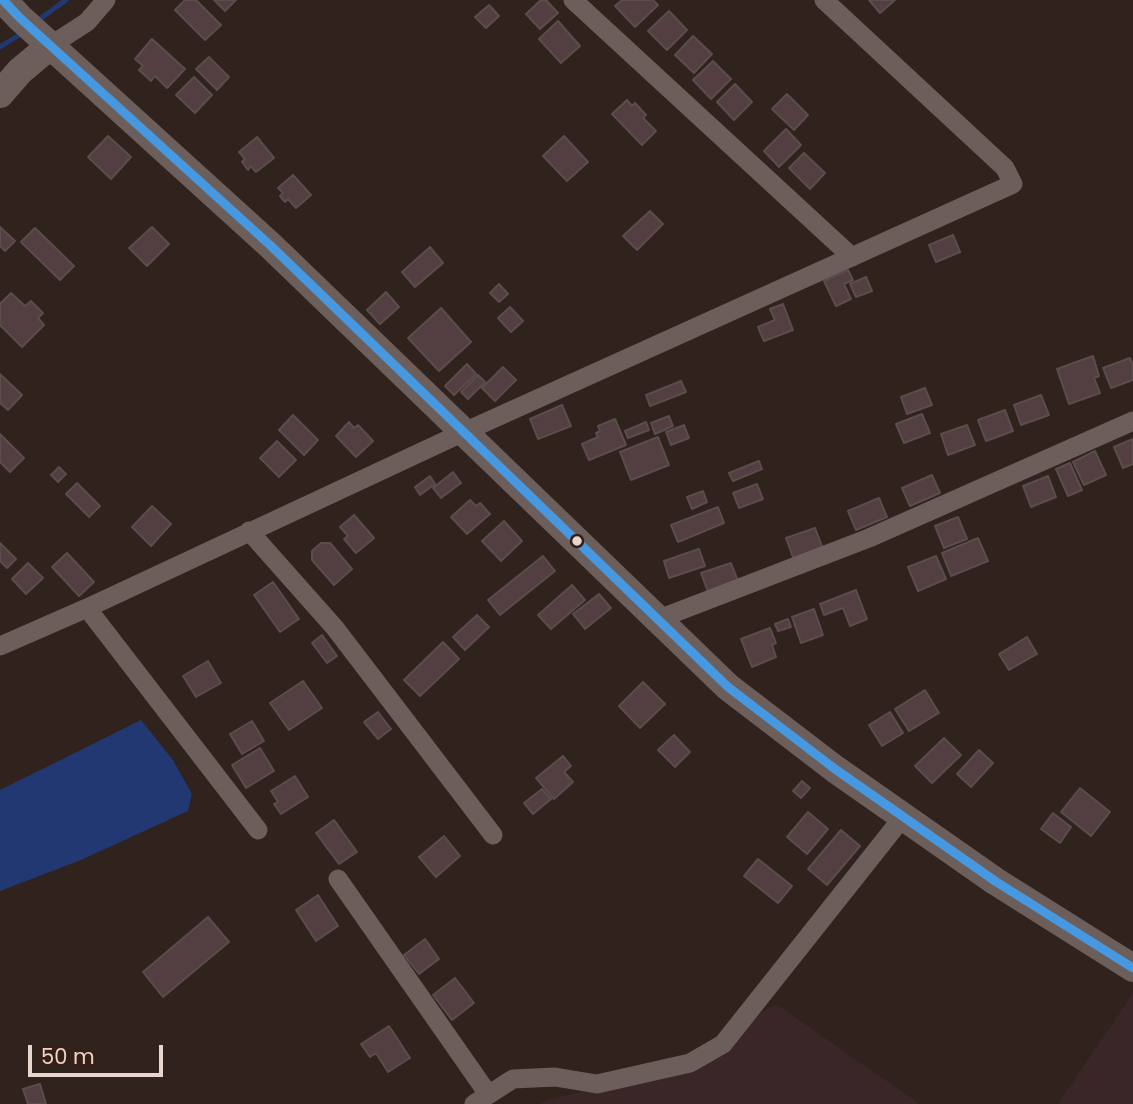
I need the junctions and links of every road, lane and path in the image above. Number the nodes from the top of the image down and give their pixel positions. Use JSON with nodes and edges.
{"nodes":[{"id":1,"x":106,"y":0,"type":"edge"},
{"id":2,"x":573,"y":0,"type":"edge"},
{"id":3,"x":824,"y":0,"type":"edge"},
{"id":4,"x":11,"y":9,"type":"edge"},
{"id":5,"x":50,"y":46,"type":"junction"},
{"id":6,"x":0,"y":94,"type":"edge"},
{"id":7,"x":852,"y":257,"type":"junction"},
{"id":8,"x":1133,"y":421,"type":"edge"},
{"id":9,"x":464,"y":432,"type":"junction"},
{"id":10,"x":249,"y":531,"type":"junction"},
{"id":11,"x":87,"y":608,"type":"junction"},
{"id":12,"x":656,"y":620,"type":"junction"},
{"id":13,"x":0,"y":646,"type":"edge"},
{"id":14,"x":903,"y":817,"type":"junction"},
{"id":15,"x":258,"y":831,"type":"dead end"},
{"id":16,"x":493,"y":835,"type":"dead end"},
{"id":17,"x":338,"y":879,"type":"dead end"},
{"id":18,"x":1133,"y":968,"type":"edge"},
{"id":19,"x":481,"y":1099,"type":"edge"}],
"edges":[{"from":1,"to":5,"type":"street"},
{"from":2,"to":7,"type":"street"},
{"from":3,"to":7,"type":"street"},
{"from":4,"to":5,"type":"street"},
{"from":5,"to":6,"type":"street"},
{"from":5,"to":9,"type":"street"},
{"from":7,"to":9,"type":"street"},
{"from":8,"to":12,"type":"street"},
{"from":9,"to":10,"type":"street"},
{"from":9,"to":12,"type":"street"},
{"from":10,"to":11,"type":"street"},
{"from":10,"to":16,"type":"street"},
{"from":11,"to":13,"type":"street"},
{"from":11,"to":15,"type":"street"},
{"from":12,"to":14,"type":"street"},
{"from":14,"to":18,"type":"street"},
{"from":14,"to":19,"type":"street"},
{"from":17,"to":19,"type":"street"}]}
